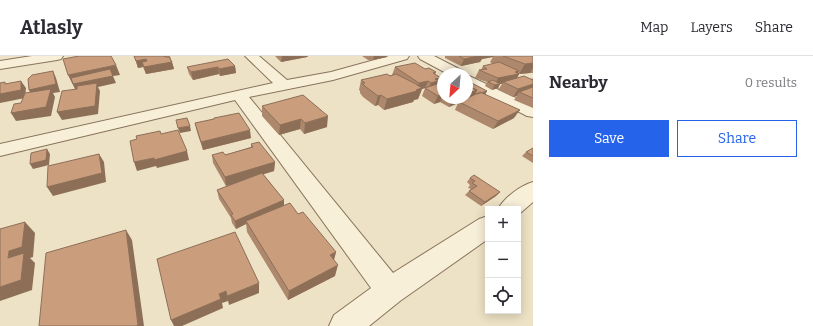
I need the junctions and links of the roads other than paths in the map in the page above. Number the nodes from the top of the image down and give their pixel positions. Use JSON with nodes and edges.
{"nodes":[{"id":1,"x":57,"y":56,"type":"edge"},
{"id":2,"x":251,"y":56,"type":"edge"},
{"id":3,"x":403,"y":56,"type":"edge"},
{"id":4,"x":424,"y":56,"type":"edge"},
{"id":5,"x":0,"y":65,"type":"edge"},
{"id":6,"x":447,"y":68,"type":"edge"},
{"id":7,"x":473,"y":82,"type":"edge"},
{"id":8,"x":284,"y":84,"type":"junction"},
{"id":9,"x":239,"y":96,"type":"junction"},
{"id":10,"x":533,"y":112,"type":"edge"},
{"id":11,"x":0,"y":150,"type":"edge"},
{"id":12,"x":533,"y":190,"type":"edge"},
{"id":13,"x":514,"y":206,"type":"edge"},
{"id":14,"x":485,"y":228,"type":"edge"},
{"id":15,"x":390,"y":291,"type":"junction"},
{"id":16,"x":345,"y":326,"type":"edge"}],
"edges":[{"from":1,"to":5,"type":"street"},
{"from":2,"to":8,"type":"street"},
{"from":3,"to":8,"type":"street"},
{"from":4,"to":6,"type":"street"},
{"from":7,"to":10,"type":"street"},
{"from":8,"to":9,"type":"street"},
{"from":9,"to":11,"type":"street"},
{"from":9,"to":15,"type":"street"},
{"from":12,"to":13,"type":"street"},
{"from":14,"to":15,"type":"street"},
{"from":15,"to":16,"type":"street"}]}
